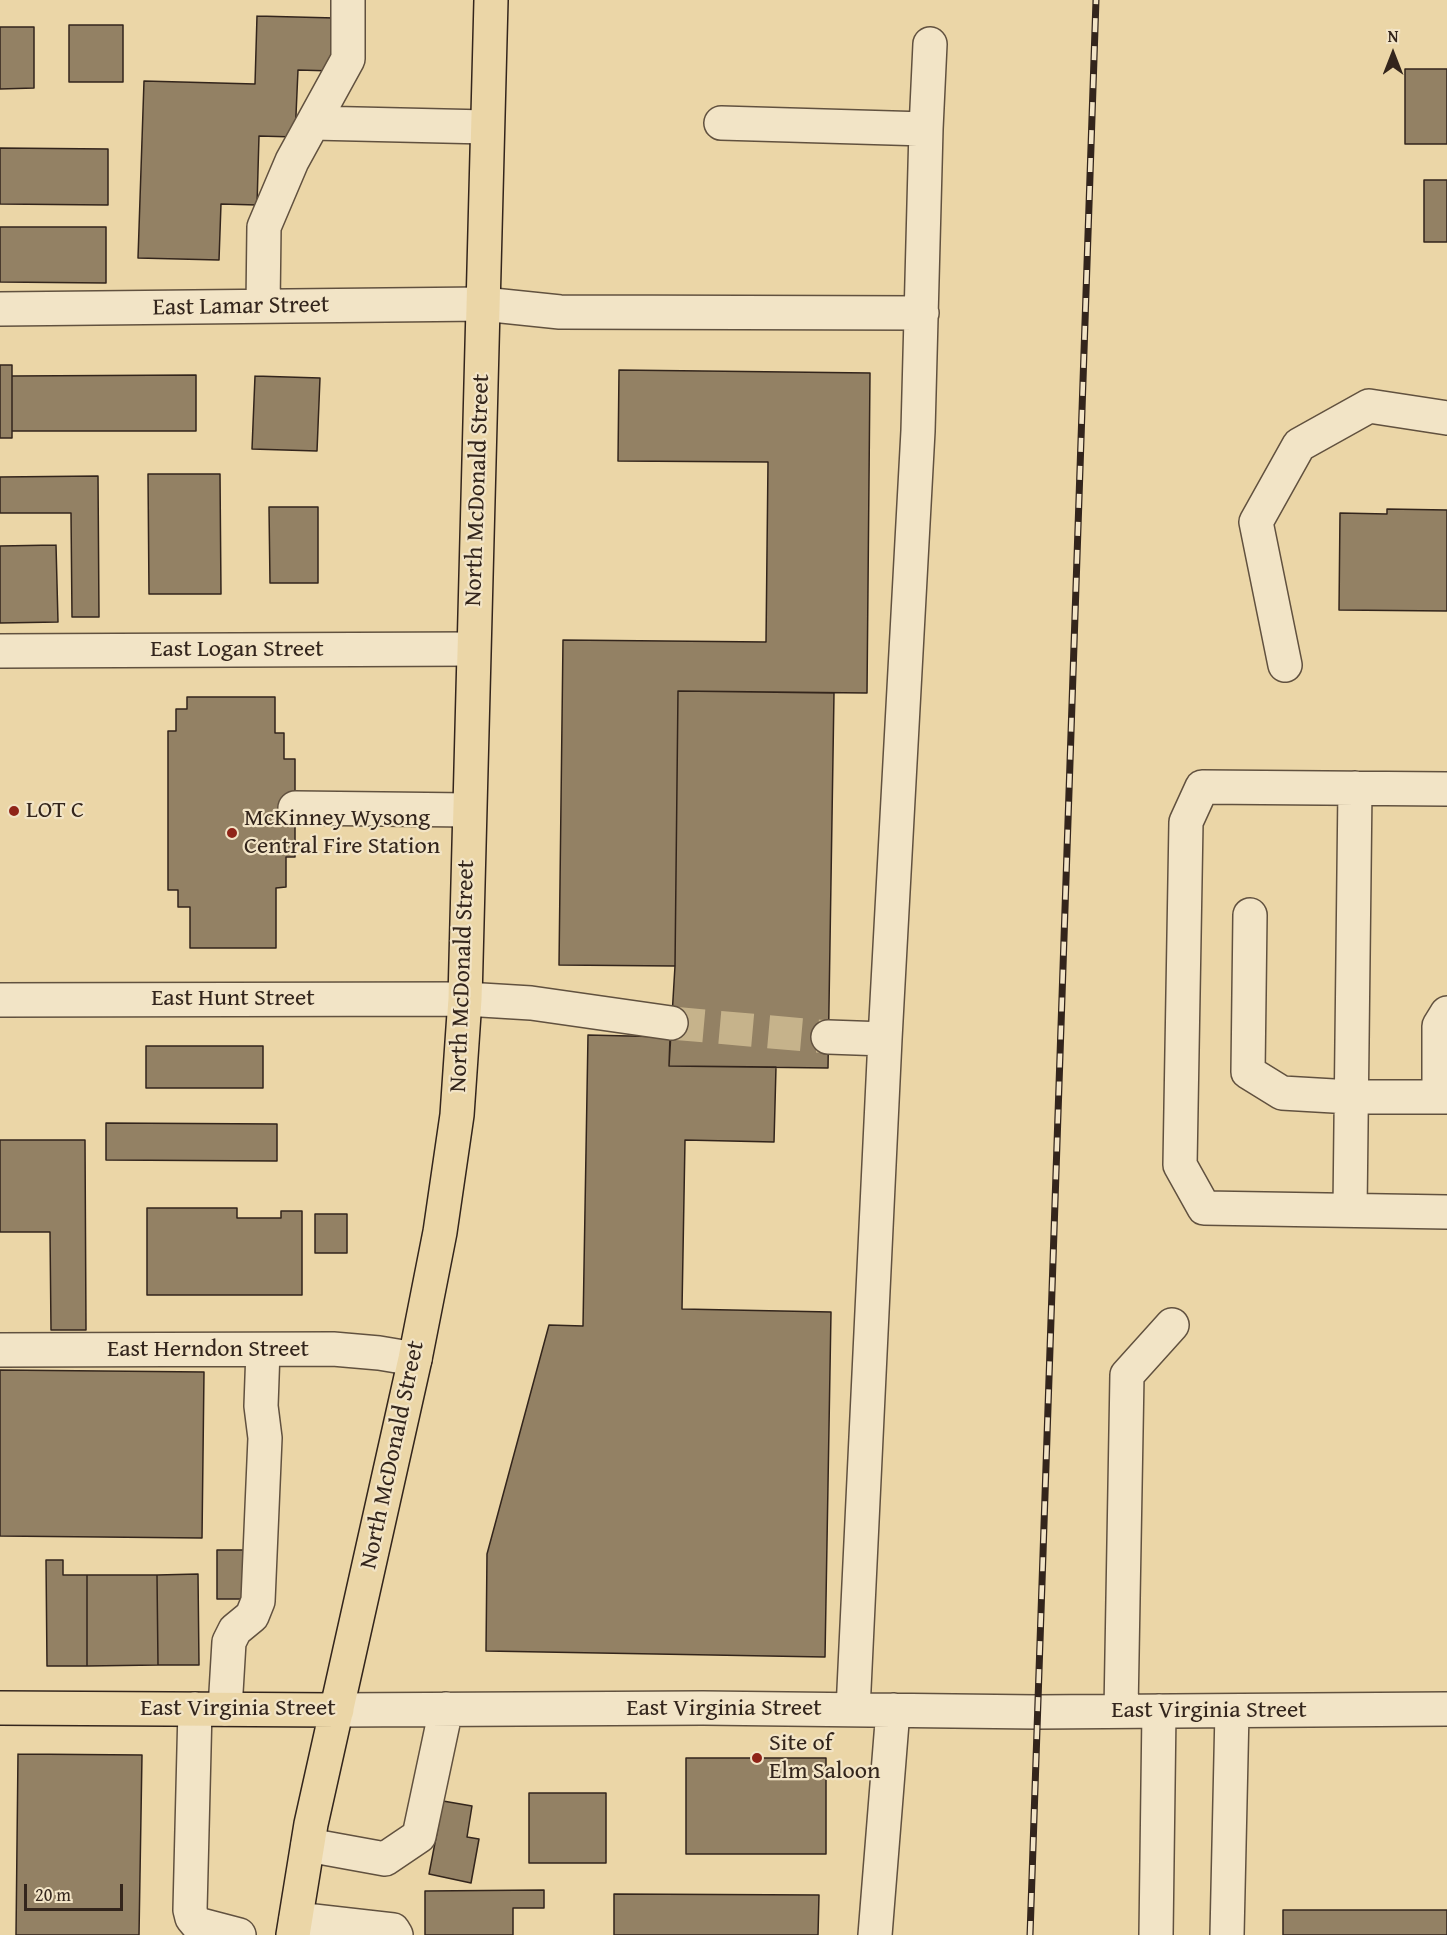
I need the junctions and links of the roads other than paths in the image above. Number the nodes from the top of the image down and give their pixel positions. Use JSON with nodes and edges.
{"nodes":[{"id":1,"x":348,"y":0,"type":"edge"},
{"id":2,"x":491,"y":0,"type":"edge"},
{"id":3,"x":930,"y":44,"type":"dead end"},
{"id":4,"x":313,"y":123,"type":"junction"},
{"id":5,"x":720,"y":123,"type":"dead end"},
{"id":6,"x":487,"y":126,"type":"junction"},
{"id":7,"x":926,"y":129,"type":"junction"},
{"id":8,"x":483,"y":304,"type":"junction"},
{"id":9,"x":262,"y":306,"type":"junction"},
{"id":10,"x":0,"y":309,"type":"edge"},
{"id":11,"x":922,"y":313,"type":"junction"},
{"id":12,"x":1447,"y":418,"type":"edge"},
{"id":13,"x":473,"y":649,"type":"junction"},
{"id":14,"x":0,"y":651,"type":"edge"},
{"id":15,"x":1285,"y":665,"type":"dead end"},
{"id":16,"x":1355,"y":788,"type":"junction"},
{"id":17,"x":1447,"y":789,"type":"edge"},
{"id":18,"x":295,"y":808,"type":"dead end"},
{"id":19,"x":470,"y":810,"type":"junction"},
{"id":20,"x":1250,"y":915,"type":"dead end"},
{"id":21,"x":465,"y":999,"type":"junction"},
{"id":22,"x":0,"y":1000,"type":"edge"},
{"id":23,"x":1447,"y":1013,"type":"edge"},
{"id":24,"x":671,"y":1023,"type":"tunnel mouth"},
{"id":25,"x":828,"y":1036,"type":"tunnel mouth"},
{"id":26,"x":885,"y":1039,"type":"junction"},
{"id":27,"x":1351,"y":1097,"type":"junction"},
{"id":28,"x":1443,"y":1097,"type":"edge"},
{"id":29,"x":1350,"y":1210,"type":"junction"},
{"id":30,"x":1447,"y":1212,"type":"edge"},
{"id":31,"x":1173,"y":1325,"type":"dead end"},
{"id":32,"x":0,"y":1350,"type":"edge"},
{"id":33,"x":263,"y":1350,"type":"junction"},
{"id":34,"x":415,"y":1359,"type":"junction"},
{"id":35,"x":0,"y":1708,"type":"edge"},
{"id":36,"x":210,"y":1709,"type":"junction"},
{"id":37,"x":446,"y":1709,"type":"junction"},
{"id":38,"x":1447,"y":1709,"type":"edge"},
{"id":39,"x":337,"y":1710,"type":"junction"},
{"id":40,"x":853,"y":1710,"type":"junction"},
{"id":41,"x":893,"y":1710,"type":"junction"},
{"id":42,"x":1120,"y":1711,"type":"junction"},
{"id":43,"x":1159,"y":1711,"type":"junction"},
{"id":44,"x":1232,"y":1711,"type":"junction"},
{"id":45,"x":308,"y":1845,"type":"junction"},
{"id":46,"x":295,"y":1927,"type":"edge"},
{"id":47,"x":239,"y":1935,"type":"edge"},
{"id":48,"x":396,"y":1935,"type":"edge"},
{"id":49,"x":875,"y":1935,"type":"edge"},
{"id":50,"x":1156,"y":1935,"type":"edge"},
{"id":51,"x":1227,"y":1935,"type":"edge"}],
"edges":[{"from":1,"to":4,"type":"street"},
{"from":2,"to":6,"type":"main road","name":"North McDonald Street"},
{"from":3,"to":7,"type":"street"},
{"from":4,"to":6,"type":"street"},
{"from":4,"to":9,"type":"street"},
{"from":5,"to":7,"type":"street"},
{"from":6,"to":8,"type":"main road","name":"North McDonald Street"},
{"from":7,"to":11,"type":"street"},
{"from":8,"to":9,"type":"street","name":"East Lamar Street"},
{"from":8,"to":11,"type":"street","name":"East Lamar Street"},
{"from":8,"to":13,"type":"main road","name":"North McDonald Street"},
{"from":9,"to":10,"type":"street","name":"East Lamar Street"},
{"from":11,"to":26,"type":"street"},
{"from":12,"to":15,"type":"street"},
{"from":13,"to":14,"type":"street","name":"East Logan Street"},
{"from":13,"to":19,"type":"main road","name":"North McDonald Street"},
{"from":16,"to":17,"type":"street"},
{"from":16,"to":27,"type":"street"},
{"from":16,"to":29,"type":"street"},
{"from":18,"to":19,"type":"street"},
{"from":19,"to":21,"type":"main road","name":"North McDonald Street"},
{"from":20,"to":27,"type":"street"},
{"from":21,"to":22,"type":"street","name":"East Hunt Street"},
{"from":21,"to":24,"type":"street","name":"East Hunt Street"},
{"from":21,"to":34,"type":"main road","name":"North McDonald Street"},
{"from":23,"to":28,"type":"street"},
{"from":25,"to":26,"type":"street"},
{"from":26,"to":40,"type":"street"},
{"from":27,"to":28,"type":"street"},
{"from":27,"to":29,"type":"street"},
{"from":29,"to":30,"type":"street"},
{"from":31,"to":42,"type":"street"},
{"from":32,"to":33,"type":"street","name":"East Herndon Street"},
{"from":33,"to":34,"type":"street","name":"East Herndon Street"},
{"from":33,"to":36,"type":"street"},
{"from":34,"to":39,"type":"main road","name":"North McDonald Street"},
{"from":35,"to":36,"type":"main road","name":"East Virginia Street"},
{"from":36,"to":39,"type":"main road","name":"East Virginia Street"},
{"from":36,"to":47,"type":"street"},
{"from":37,"to":39,"type":"street","name":"East Virginia Street"},
{"from":37,"to":40,"type":"street","name":"East Virginia Street"},
{"from":37,"to":45,"type":"street"},
{"from":38,"to":44,"type":"street","name":"East Virginia Street"},
{"from":39,"to":45,"type":"main road","name":"North McDonald Street"},
{"from":40,"to":41,"type":"street","name":"East Virginia Street"},
{"from":41,"to":42,"type":"street","name":"East Virginia Street"},
{"from":41,"to":49,"type":"street"},
{"from":42,"to":43,"type":"street","name":"East Virginia Street"},
{"from":43,"to":44,"type":"street","name":"East Virginia Street"},
{"from":43,"to":50,"type":"street"},
{"from":44,"to":51,"type":"street"},
{"from":45,"to":46,"type":"main road","name":"North McDonald Street"},
{"from":46,"to":48,"type":"street"}]}
